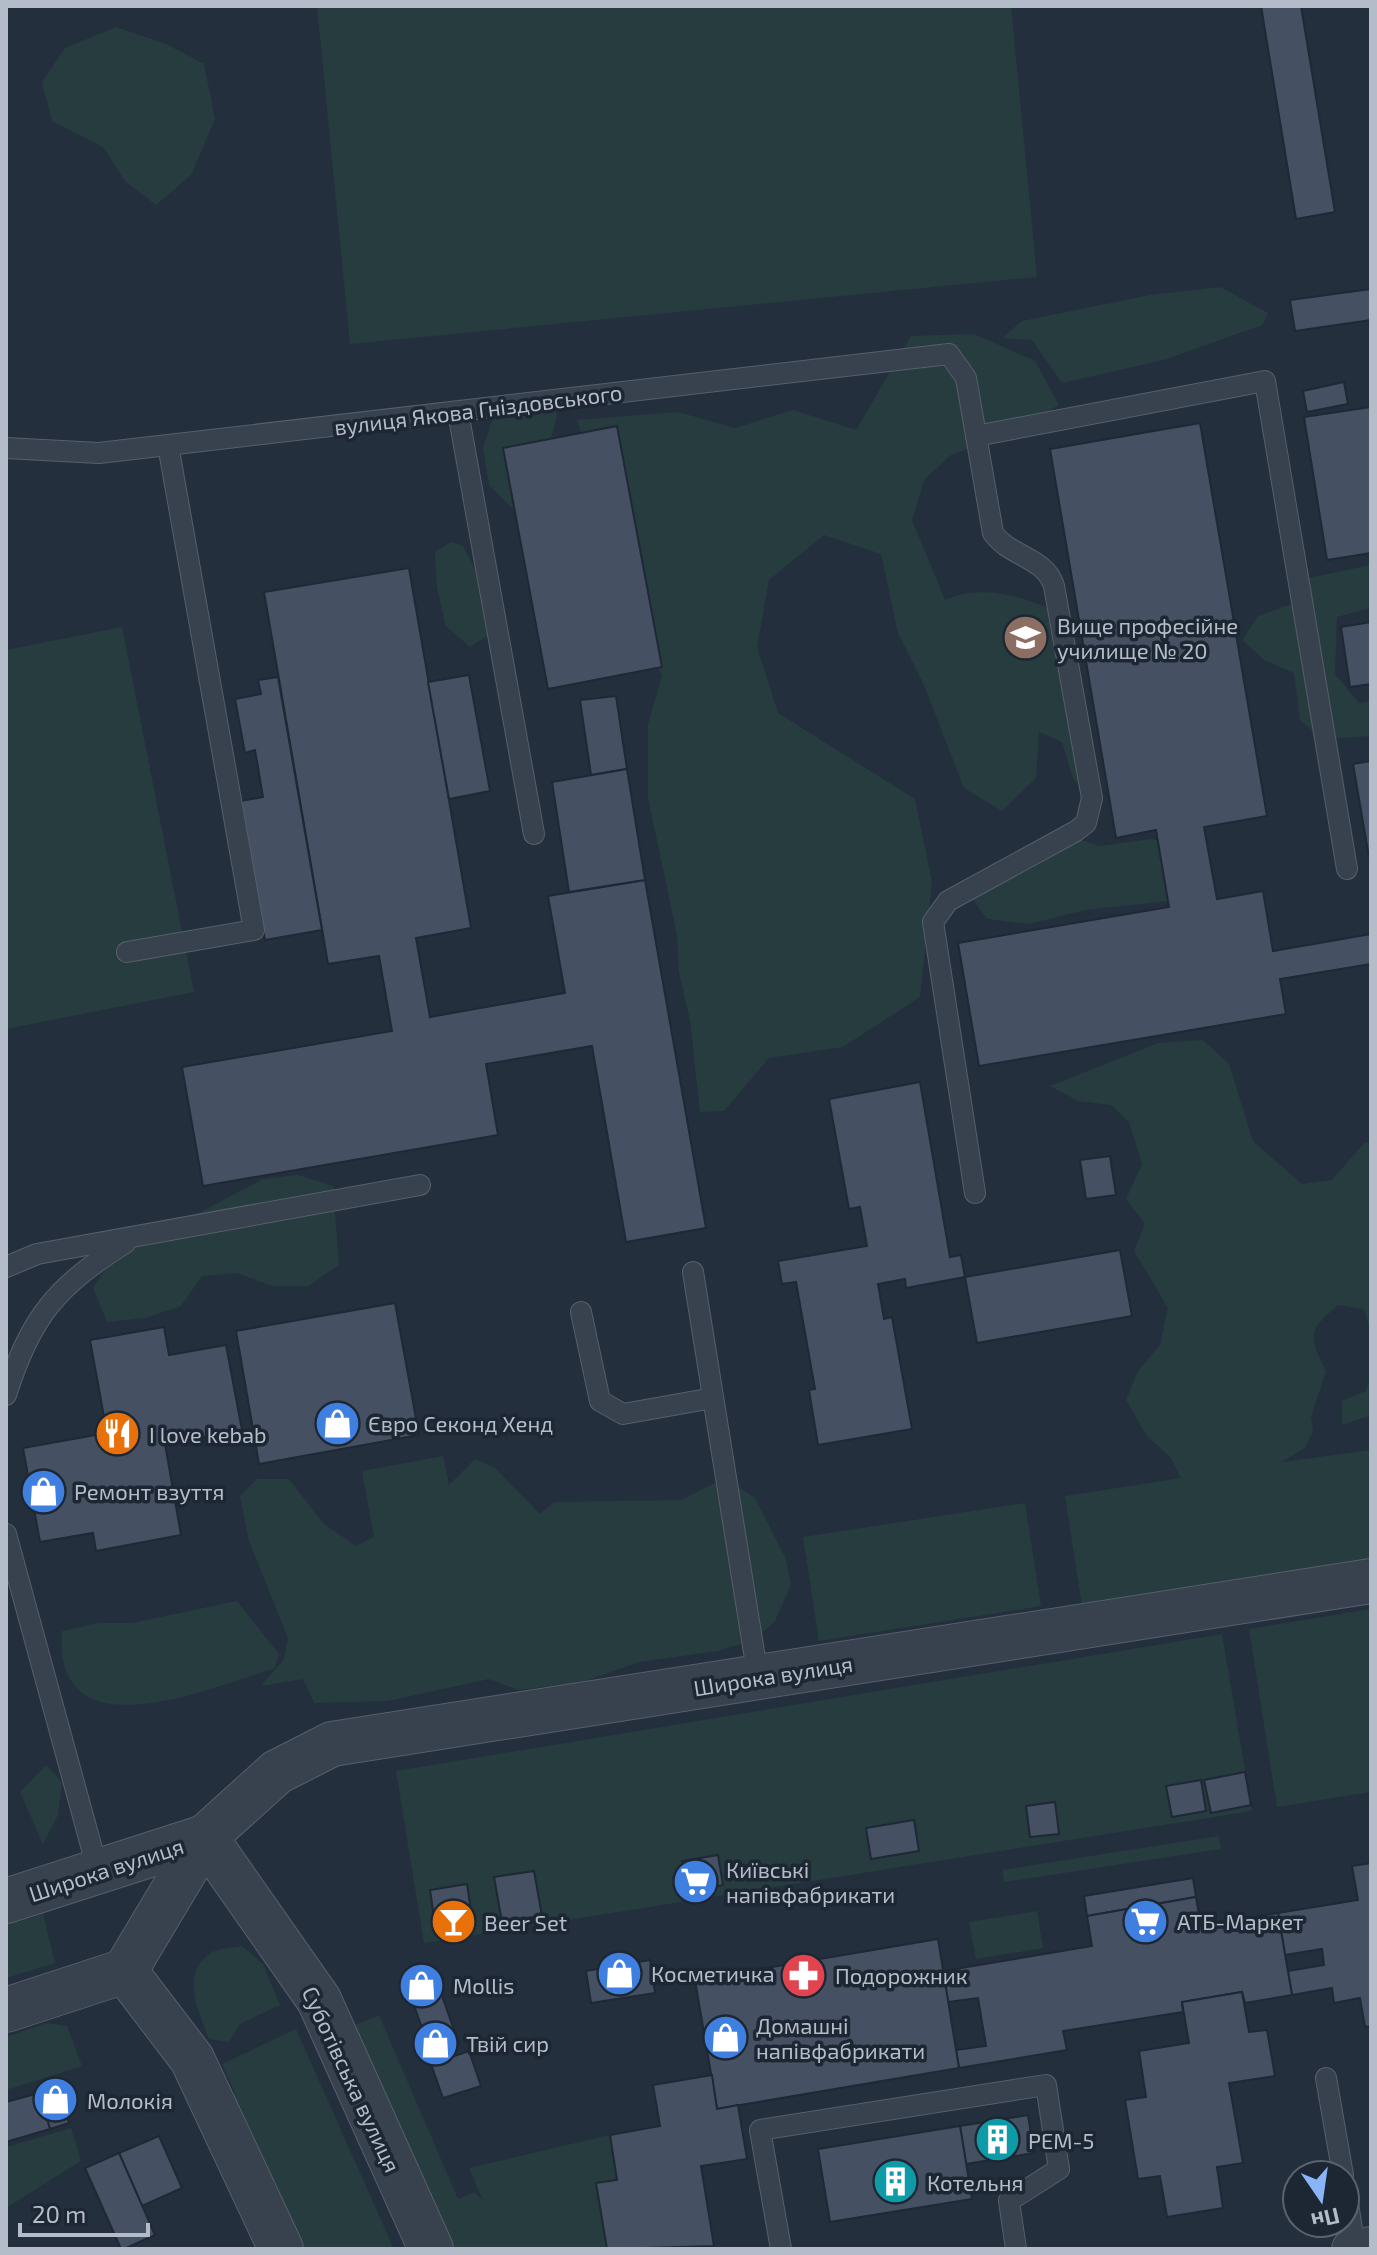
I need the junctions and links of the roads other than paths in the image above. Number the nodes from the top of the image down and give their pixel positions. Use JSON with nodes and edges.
{"nodes":[{"id":1,"x":458,"y":412,"type":"junction"},
{"id":2,"x":976,"y":436,"type":"junction"},
{"id":3,"x":168,"y":445,"type":"junction"},
{"id":4,"x":6,"y":448,"type":"edge"},
{"id":5,"x":534,"y":834,"type":"dead end"},
{"id":6,"x":1347,"y":869,"type":"dead end"},
{"id":7,"x":127,"y":952,"type":"dead end"},
{"id":8,"x":420,"y":1185,"type":"dead end"},
{"id":9,"x":975,"y":1193,"type":"dead end"},
{"id":10,"x":137,"y":1235,"type":"junction"},
{"id":11,"x":6,"y":1267,"type":"edge"},
{"id":12,"x":693,"y":1272,"type":"dead end"},
{"id":13,"x":581,"y":1312,"type":"dead end"},
{"id":14,"x":6,"y":1395,"type":"edge"},
{"id":15,"x":713,"y":1398,"type":"junction"},
{"id":16,"x":6,"y":1534,"type":"edge"},
{"id":17,"x":1371,"y":1581,"type":"edge"},
{"id":18,"x":758,"y":1677,"type":"junction"},
{"id":19,"x":205,"y":1837,"type":"junction"},
{"id":20,"x":98,"y":1871,"type":"junction"},
{"id":21,"x":6,"y":1901,"type":"edge"},
{"id":22,"x":125,"y":1971,"type":"junction"},
{"id":23,"x":6,"y":2010,"type":"edge"},
{"id":24,"x":1326,"y":2078,"type":"dead end"},
{"id":25,"x":1340,"y":2159,"type":"edge"},
{"id":26,"x":1371,"y":2246,"type":"edge"},
{"id":27,"x":281,"y":2249,"type":"edge"},
{"id":28,"x":431,"y":2249,"type":"edge"},
{"id":29,"x":781,"y":2249,"type":"edge"},
{"id":30,"x":1016,"y":2249,"type":"edge"},
{"id":31,"x":1353,"y":2249,"type":"edge"}],
"edges":[{"from":1,"to":2,"type":"lane","name":"вулиця Якова Гніздовського"},
{"from":1,"to":3,"type":"lane","name":"вулиця Якова Гніздовського"},
{"from":1,"to":5,"type":"lane"},
{"from":2,"to":6,"type":"lane"},
{"from":2,"to":9,"type":"lane"},
{"from":3,"to":4,"type":"lane","name":"вулиця Якова Гніздовського"},
{"from":3,"to":7,"type":"lane"},
{"from":8,"to":10,"type":"lane"},
{"from":10,"to":11,"type":"lane"},
{"from":10,"to":14,"type":"lane"},
{"from":12,"to":15,"type":"lane"},
{"from":13,"to":15,"type":"lane"},
{"from":15,"to":18,"type":"lane"},
{"from":16,"to":20,"type":"lane"},
{"from":17,"to":18,"type":"street","name":"Широка вулиця"},
{"from":18,"to":19,"type":"street","name":"Широка вулиця"},
{"from":19,"to":20,"type":"street","name":"Широка вулиця"},
{"from":19,"to":22,"type":"street","name":"Широка вулиця"},
{"from":19,"to":28,"type":"street","name":"Суботівська вулиця"},
{"from":20,"to":21,"type":"street","name":"Широка вулиця"},
{"from":22,"to":23,"type":"street"},
{"from":22,"to":27,"type":"street"},
{"from":24,"to":25,"type":"lane"},
{"from":26,"to":31,"type":"street"},
{"from":29,"to":30,"type":"lane"}]}
